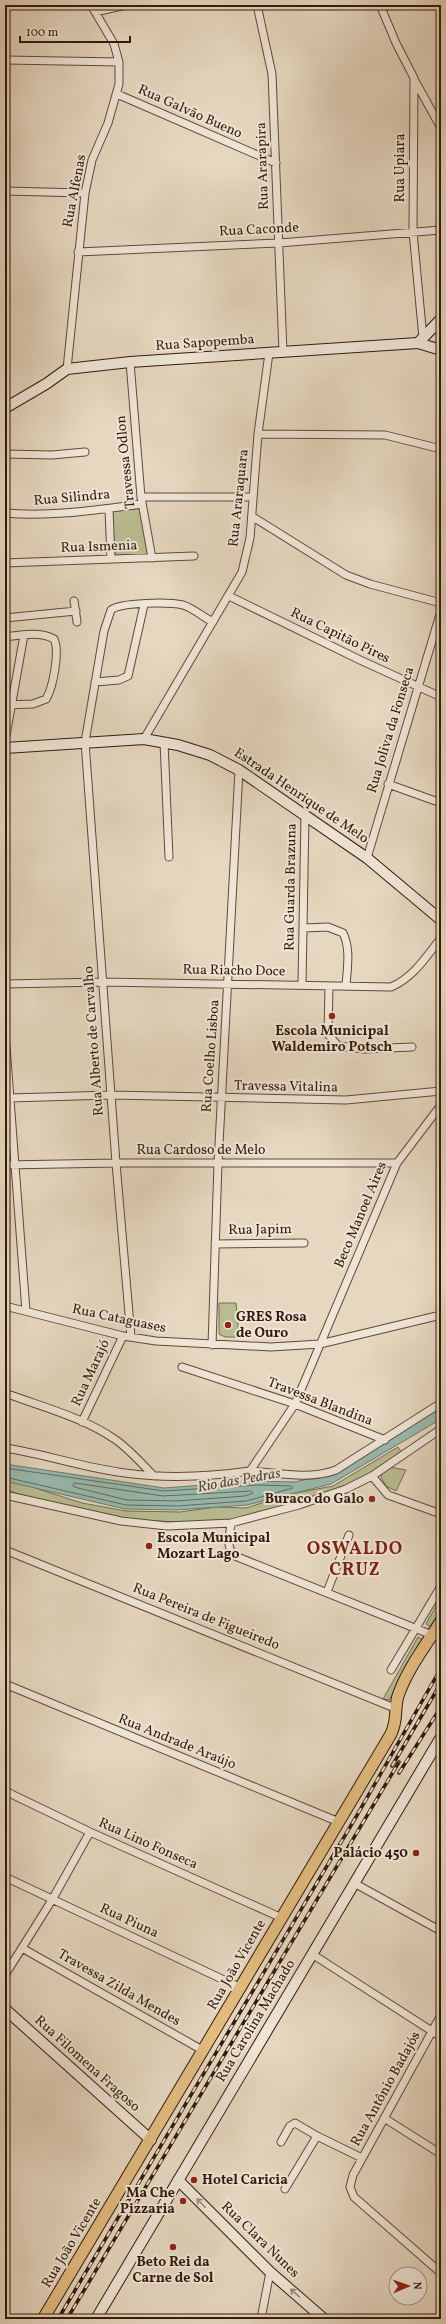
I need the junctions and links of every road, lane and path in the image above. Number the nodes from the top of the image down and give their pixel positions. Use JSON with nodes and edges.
{"nodes":[{"id":1,"x":91,"y":5,"type":"edge"},
{"id":2,"x":126,"y":5,"type":"edge"},
{"id":3,"x":257,"y":5,"type":"edge"},
{"id":4,"x":380,"y":5,"type":"edge"},
{"id":5,"x":95,"y":12,"type":"junction"},
{"id":6,"x":5,"y":60,"type":"edge"},
{"id":7,"x":119,"y":62,"type":"junction"},
{"id":8,"x":414,"y":78,"type":"junction"},
{"id":9,"x":117,"y":94,"type":"junction"},
{"id":10,"x":441,"y":128,"type":"edge"},
{"id":11,"x":276,"y":163,"type":"junction"},
{"id":12,"x":5,"y":191,"type":"edge"},
{"id":13,"x":85,"y":193,"type":"junction"},
{"id":14,"x":441,"y":230,"type":"edge"},
{"id":15,"x":413,"y":232,"type":"junction"},
{"id":16,"x":279,"y":243,"type":"junction"},
{"id":17,"x":78,"y":252,"type":"junction"},
{"id":18,"x":441,"y":319,"type":"edge"},
{"id":19,"x":433,"y":328,"type":"junction"},
{"id":20,"x":420,"y":340,"type":"junction"},
{"id":21,"x":436,"y":348,"type":"edge"},
{"id":22,"x":283,"y":352,"type":"junction"},
{"id":23,"x":268,"y":353,"type":"junction"},
{"id":24,"x":130,"y":362,"type":"junction"},
{"id":25,"x":67,"y":368,"type":"junction"},
{"id":26,"x":5,"y":408,"type":"edge"},
{"id":27,"x":258,"y":434,"type":"junction"},
{"id":28,"x":441,"y":449,"type":"edge"},
{"id":29,"x":85,"y":452,"type":"dead end"},
{"id":30,"x":5,"y":454,"type":"edge"},
{"id":31,"x":253,"y":497,"type":"junction"},
{"id":32,"x":141,"y":501,"type":"junction"},
{"id":33,"x":109,"y":509,"type":"junction"},
{"id":34,"x":5,"y":513,"type":"edge"},
{"id":35,"x":252,"y":517,"type":"junction"},
{"id":36,"x":194,"y":556,"type":"dead end"},
{"id":37,"x":152,"y":558,"type":"junction"},
{"id":38,"x":111,"y":560,"type":"junction"},
{"id":39,"x":5,"y":563,"type":"edge"},
{"id":40,"x":230,"y":596,"type":"junction"},
{"id":41,"x":74,"y":601,"type":"dead end"},
{"id":42,"x":441,"y":603,"type":"edge"},
{"id":43,"x":144,"y":605,"type":"junction"},
{"id":44,"x":76,"y":611,"type":"junction"},
{"id":45,"x":441,"y":611,"type":"edge"},
{"id":46,"x":5,"y":618,"type":"edge"},
{"id":47,"x":78,"y":622,"type":"dead end"},
{"id":48,"x":213,"y":622,"type":"junction"},
{"id":49,"x":24,"y":635,"type":"junction"},
{"id":50,"x":5,"y":637,"type":"edge"},
{"id":51,"x":94,"y":682,"type":"junction"},
{"id":52,"x":418,"y":687,"type":"junction"},
{"id":53,"x":441,"y":697,"type":"edge"},
{"id":54,"x":9,"y":705,"type":"edge"},
{"id":55,"x":144,"y":739,"type":"junction"},
{"id":56,"x":5,"y":741,"type":"edge"},
{"id":57,"x":85,"y":742,"type":"junction"},
{"id":58,"x":164,"y":742,"type":"junction"},
{"id":59,"x":5,"y":748,"type":"edge"},
{"id":60,"x":239,"y":770,"type":"junction"},
{"id":61,"x":388,"y":784,"type":"junction"},
{"id":62,"x":441,"y":803,"type":"edge"},
{"id":63,"x":305,"y":814,"type":"junction"},
{"id":64,"x":169,"y":857,"type":"dead end"},
{"id":65,"x":367,"y":858,"type":"junction"},
{"id":66,"x":441,"y":920,"type":"edge"},
{"id":67,"x":304,"y":928,"type":"junction"},
{"id":68,"x":441,"y":938,"type":"edge"},
{"id":69,"x":103,"y":982,"type":"junction"},
{"id":70,"x":5,"y":984,"type":"edge"},
{"id":71,"x":229,"y":984,"type":"junction"},
{"id":72,"x":302,"y":985,"type":"junction"},
{"id":73,"x":329,"y":986,"type":"junction"},
{"id":74,"x":346,"y":986,"type":"junction"},
{"id":75,"x":5,"y":1033,"type":"edge"},
{"id":76,"x":412,"y":1047,"type":"dead end"},
{"id":77,"x":441,"y":1091,"type":"edge"},
{"id":78,"x":112,"y":1096,"type":"junction"},
{"id":79,"x":10,"y":1098,"type":"junction"},
{"id":80,"x":221,"y":1099,"type":"junction"},
{"id":81,"x":441,"y":1105,"type":"edge"},
{"id":82,"x":116,"y":1163,"type":"junction"},
{"id":83,"x":218,"y":1163,"type":"junction"},
{"id":84,"x":397,"y":1163,"type":"junction"},
{"id":85,"x":5,"y":1165,"type":"edge"},
{"id":86,"x":14,"y":1165,"type":"junction"},
{"id":87,"x":304,"y":1243,"type":"dead end"},
{"id":88,"x":215,"y":1244,"type":"junction"},
{"id":89,"x":5,"y":1306,"type":"edge"},
{"id":90,"x":26,"y":1310,"type":"junction"},
{"id":91,"x":441,"y":1315,"type":"edge"},
{"id":92,"x":123,"y":1336,"type":"junction"},
{"id":93,"x":131,"y":1337,"type":"junction"},
{"id":94,"x":320,"y":1344,"type":"junction"},
{"id":95,"x":212,"y":1345,"type":"junction"},
{"id":96,"x":182,"y":1367,"type":"dead end"},
{"id":97,"x":5,"y":1393,"type":"edge"},
{"id":98,"x":441,"y":1403,"type":"edge"},
{"id":99,"x":295,"y":1404,"type":"junction"},
{"id":100,"x":82,"y":1422,"type":"junction"},
{"id":101,"x":441,"y":1429,"type":"edge"},
{"id":102,"x":385,"y":1440,"type":"junction"},
{"id":103,"x":5,"y":1448,"type":"edge"},
{"id":104,"x":250,"y":1471,"type":"junction"},
{"id":105,"x":154,"y":1476,"type":"junction"},
{"id":106,"x":372,"y":1476,"type":"junction"},
{"id":107,"x":5,"y":1495,"type":"edge"},
{"id":108,"x":441,"y":1514,"type":"edge"},
{"id":109,"x":231,"y":1523,"type":"junction"},
{"id":110,"x":349,"y":1536,"type":"dead end"},
{"id":111,"x":5,"y":1550,"type":"edge"},
{"id":112,"x":441,"y":1586,"type":"edge"},
{"id":113,"x":327,"y":1592,"type":"junction"},
{"id":114,"x":441,"y":1621,"type":"edge"},
{"id":115,"x":417,"y":1628,"type":"junction"},
{"id":116,"x":432,"y":1635,"type":"junction"},
{"id":117,"x":391,"y":1670,"type":"dead end"},
{"id":118,"x":5,"y":1684,"type":"edge"},
{"id":119,"x":397,"y":1709,"type":"junction"},
{"id":120,"x":441,"y":1737,"type":"edge"},
{"id":121,"x":5,"y":1791,"type":"edge"},
{"id":122,"x":339,"y":1822,"type":"junction"},
{"id":123,"x":90,"y":1832,"type":"junction"},
{"id":124,"x":5,"y":1877,"type":"edge"},
{"id":125,"x":354,"y":1883,"type":"junction"},
{"id":126,"x":52,"y":1900,"type":"junction"},
{"id":127,"x":282,"y":1918,"type":"junction"},
{"id":128,"x":441,"y":1931,"type":"edge"},
{"id":129,"x":22,"y":1948,"type":"junction"},
{"id":130,"x":312,"y":1954,"type":"junction"},
{"id":131,"x":5,"y":1975,"type":"edge"},
{"id":132,"x":241,"y":1988,"type":"junction"},
{"id":133,"x":5,"y":2009,"type":"edge"},
{"id":134,"x":441,"y":2015,"type":"edge"},
{"id":135,"x":432,"y":2032,"type":"junction"},
{"id":136,"x":441,"y":2037,"type":"edge"},
{"id":137,"x":204,"y":2051,"type":"junction"},
{"id":138,"x":384,"y":2118,"type":"junction"},
{"id":139,"x":317,"y":2136,"type":"junction"},
{"id":140,"x":151,"y":2140,"type":"junction"},
{"id":141,"x":280,"y":2142,"type":"dead end"},
{"id":142,"x":441,"y":2154,"type":"edge"},
{"id":143,"x":362,"y":2158,"type":"junction"},
{"id":144,"x":178,"y":2180,"type":"junction"},
{"id":145,"x":285,"y":2189,"type":"dead end"},
{"id":146,"x":270,"y":2272,"type":"junction"},
{"id":147,"x":441,"y":2273,"type":"edge"},
{"id":148,"x":44,"y":2319,"type":"edge"},
{"id":149,"x":96,"y":2319,"type":"edge"},
{"id":150,"x":262,"y":2319,"type":"edge"},
{"id":151,"x":324,"y":2319,"type":"edge"}],
"edges":[{"from":1,"to":5,"type":"street","name":"Rua Alfenas"},
{"from":2,"to":5,"type":"street"},
{"from":3,"to":11,"type":"street","name":"Rua Ararapira"},
{"from":4,"to":8,"type":"street","name":"Rua Upiara"},
{"from":5,"to":7,"type":"street","name":"Rua Alfenas"},
{"from":6,"to":7,"type":"street"},
{"from":7,"to":9,"type":"street","name":"Rua Alfenas"},
{"from":8,"to":10,"type":"street"},
{"from":8,"to":15,"type":"street","name":"Rua Upiara"},
{"from":9,"to":11,"type":"street","name":"Rua Galvão Bueno"},
{"from":9,"to":13,"type":"street","name":"Rua Alfenas"},
{"from":11,"to":16,"type":"street","name":"Rua Ararapira"},
{"from":12,"to":13,"type":"street"},
{"from":13,"to":17,"type":"street","name":"Rua Alfenas"},
{"from":14,"to":15,"type":"street","name":"Rua Caconde"},
{"from":15,"to":16,"type":"street","name":"Rua Caconde"},
{"from":15,"to":20,"type":"street","name":"Rua Upiara"},
{"from":16,"to":17,"type":"street","name":"Rua Caconde"},
{"from":16,"to":22,"type":"street","name":"Rua Ararapira"},
{"from":17,"to":25,"type":"street","name":"Rua Alfenas"},
{"from":18,"to":19,"type":"main road"},
{"from":19,"to":20,"type":"main road"},
{"from":19,"to":21,"type":"main road"},
{"from":20,"to":21,"type":"main road","name":"Rua Sapopemba"},
{"from":20,"to":22,"type":"main road","name":"Rua Sapopemba"},
{"from":22,"to":23,"type":"main road","name":"Rua Sapopemba"},
{"from":23,"to":24,"type":"main road","name":"Rua Sapopemba"},
{"from":23,"to":27,"type":"street","name":"Rua Araraquara"},
{"from":24,"to":25,"type":"main road","name":"Rua Sapopemba"},
{"from":24,"to":32,"type":"street","name":"Travessa Odlon"},
{"from":25,"to":26,"type":"main road"},
{"from":27,"to":28,"type":"street"},
{"from":27,"to":31,"type":"street","name":"Rua Araraquara"},
{"from":29,"to":30,"type":"street"},
{"from":31,"to":32,"type":"street","name":"Rua Silindra"},
{"from":31,"to":35,"type":"street","name":"Rua Araraquara"},
{"from":32,"to":33,"type":"street","name":"Rua Silindra"},
{"from":32,"to":37,"type":"street","name":"Travessa Odlon"},
{"from":33,"to":34,"type":"street","name":"Rua Silindra"},
{"from":33,"to":38,"type":"street"},
{"from":35,"to":40,"type":"street","name":"Rua Araraquara"},
{"from":35,"to":42,"type":"street"},
{"from":36,"to":37,"type":"street","name":"Rua Ismenia"},
{"from":37,"to":38,"type":"street","name":"Rua Ismenia"},
{"from":38,"to":39,"type":"street","name":"Rua Ismenia"},
{"from":40,"to":48,"type":"street","name":"Rua Araraquara"},
{"from":40,"to":52,"type":"street","name":"Rua Capitão Pires"},
{"from":41,"to":44,"type":"street"},
{"from":43,"to":48,"type":"street"},
{"from":43,"to":51,"type":"street"},
{"from":43,"to":51,"type":"street","name":"Rua Alberto de Carvalho"},
{"from":44,"to":46,"type":"street"},
{"from":44,"to":47,"type":"street"},
{"from":45,"to":52,"type":"street","name":"Rua Joliva da Fonseca"},
{"from":48,"to":55,"type":"street","name":"Rua Araraquara"},
{"from":49,"to":50,"type":"street"},
{"from":49,"to":54,"type":"street"},
{"from":49,"to":54,"type":"street"},
{"from":51,"to":57,"type":"street","name":"Rua Alberto de Carvalho"},
{"from":52,"to":53,"type":"street","name":"Rua Capitão Pires"},
{"from":52,"to":61,"type":"street","name":"Rua Joliva da Fonseca"},
{"from":54,"to":56,"type":"street"},
{"from":55,"to":57,"type":"main road","name":"Estrada Henrique de Melo"},
{"from":55,"to":58,"type":"main road","name":"Estrada Henrique de Melo"},
{"from":57,"to":59,"type":"main road","name":"Estrada Henrique de Melo"},
{"from":57,"to":69,"type":"street","name":"Rua Alberto de Carvalho"},
{"from":58,"to":60,"type":"main road","name":"Estrada Henrique de Melo"},
{"from":58,"to":64,"type":"street"},
{"from":60,"to":63,"type":"main road","name":"Estrada Henrique de Melo"},
{"from":60,"to":71,"type":"street","name":"Rua Coelho Lisboa"},
{"from":61,"to":62,"type":"street"},
{"from":61,"to":65,"type":"street","name":"Rua Joliva da Fonseca"},
{"from":63,"to":65,"type":"main road","name":"Estrada Henrique de Melo"},
{"from":63,"to":67,"type":"street","name":"Rua Guarda Brazuna"},
{"from":65,"to":66,"type":"main road","name":"Estrada Henrique de Melo"},
{"from":67,"to":72,"type":"street","name":"Rua Guarda Brazuna"},
{"from":67,"to":74,"type":"street"},
{"from":68,"to":74,"type":"street","name":"Rua Riacho Doce"},
{"from":69,"to":70,"type":"street","name":"Rua Riacho Doce"},
{"from":69,"to":71,"type":"street","name":"Rua Riacho Doce"},
{"from":69,"to":78,"type":"street","name":"Rua Alberto de Carvalho"},
{"from":71,"to":72,"type":"street","name":"Rua Riacho Doce"},
{"from":71,"to":80,"type":"street","name":"Rua Coelho Lisboa"},
{"from":72,"to":73,"type":"street","name":"Rua Riacho Doce"},
{"from":73,"to":74,"type":"street","name":"Rua Riacho Doce"},
{"from":73,"to":76,"type":"street"},
{"from":75,"to":79,"type":"street"},
{"from":77,"to":80,"type":"street","name":"Travessa Vitalina"},
{"from":78,"to":79,"type":"street","name":"Travessa Vitalina"},
{"from":78,"to":80,"type":"street","name":"Travessa Vitalina"},
{"from":78,"to":82,"type":"street","name":"Rua Alberto de Carvalho"},
{"from":79,"to":86,"type":"street"},
{"from":80,"to":83,"type":"street","name":"Rua Coelho Lisboa"},
{"from":81,"to":84,"type":"street","name":"Beco Manoel Aires"},
{"from":82,"to":83,"type":"street","name":"Rua Cardoso de Melo"},
{"from":82,"to":86,"type":"street","name":"Rua Cardoso de Melo"},
{"from":82,"to":93,"type":"street","name":"Rua Alberto de Carvalho"},
{"from":83,"to":84,"type":"street","name":"Rua Cardoso de Melo"},
{"from":83,"to":88,"type":"street","name":"Rua Coelho Lisboa"},
{"from":84,"to":94,"type":"street","name":"Beco Manoel Aires"},
{"from":85,"to":86,"type":"street","name":"Rua Cardoso de Melo"},
{"from":86,"to":90,"type":"street"},
{"from":87,"to":88,"type":"street","name":"Rua Japim"},
{"from":88,"to":95,"type":"street","name":"Rua Coelho Lisboa"},
{"from":89,"to":90,"type":"street","name":"Rua Cataguases"},
{"from":90,"to":92,"type":"street","name":"Rua Cataguases"},
{"from":91,"to":94,"type":"street","name":"Rua Cataguases"},
{"from":92,"to":93,"type":"street","name":"Rua Cataguases"},
{"from":92,"to":100,"type":"street","name":"Rua Marajó"},
{"from":93,"to":95,"type":"street","name":"Rua Cataguases"},
{"from":94,"to":95,"type":"street","name":"Rua Cataguases"},
{"from":94,"to":99,"type":"street","name":"Beco Manoel Aires"},
{"from":96,"to":99,"type":"street","name":"Travessa Blandina"},
{"from":97,"to":100,"type":"street"},
{"from":98,"to":102,"type":"street","name":"Travessa Blandina"},
{"from":99,"to":102,"type":"street","name":"Travessa Blandina"},
{"from":99,"to":104,"type":"street","name":"Beco Manoel Aires"},
{"from":100,"to":105,"type":"street"},
{"from":101,"to":106,"type":"street"},
{"from":102,"to":104,"type":"street"},
{"from":103,"to":105,"type":"street"},
{"from":104,"to":105,"type":"street"},
{"from":106,"to":108,"type":"street"},
{"from":106,"to":109,"type":"street"},
{"from":107,"to":109,"type":"street"},
{"from":109,"to":113,"type":"street"},
{"from":110,"to":113,"type":"street"},
{"from":111,"to":119,"type":"street","name":"Rua Pereira de Figueiredo"},
{"from":112,"to":115,"type":"street"},
{"from":113,"to":115,"type":"street"},
{"from":114,"to":116,"type":"main road","name":"Rua João Vicente"},
{"from":115,"to":116,"type":"street"},
{"from":115,"to":117,"type":"street"},
{"from":116,"to":119,"type":"main road","name":"Rua João Vicente"},
{"from":118,"to":122,"type":"street","name":"Rua Andrade Araújo"},
{"from":119,"to":122,"type":"main road","name":"Rua João Vicente"},
{"from":120,"to":125,"type":"main road","name":"Rua Carolina Machado"},
{"from":121,"to":123,"type":"street","name":"Rua Lino Fonseca"},
{"from":122,"to":127,"type":"main road","name":"Rua João Vicente"},
{"from":123,"to":126,"type":"street"},
{"from":123,"to":127,"type":"street","name":"Rua Lino Fonseca"},
{"from":124,"to":126,"type":"street","name":"Rua Piuna"},
{"from":125,"to":128,"type":"street"},
{"from":125,"to":130,"type":"main road","name":"Rua Carolina Machado"},
{"from":126,"to":129,"type":"street"},
{"from":126,"to":132,"type":"street","name":"Rua Piuna"},
{"from":127,"to":132,"type":"main road","name":"Rua João Vicente"},
{"from":129,"to":131,"type":"street"},
{"from":129,"to":137,"type":"street","name":"Travessa Zilda Mendes"},
{"from":130,"to":135,"type":"street"},
{"from":130,"to":144,"type":"main road","name":"Rua Carolina Machado"},
{"from":132,"to":137,"type":"main road","name":"Rua João Vicente"},
{"from":133,"to":140,"type":"main road","name":"Rua Filomena Fragoso"},
{"from":134,"to":135,"type":"street","name":"Rua Antônio Badajós"},
{"from":135,"to":136,"type":"street"},
{"from":135,"to":138,"type":"street","name":"Rua Antônio Badajós"},
{"from":137,"to":140,"type":"main road","name":"Rua João Vicente"},
{"from":138,"to":142,"type":"street"},
{"from":138,"to":143,"type":"street","name":"Rua Antônio Badajós"},
{"from":139,"to":141,"type":"street"},
{"from":139,"to":143,"type":"street"},
{"from":139,"to":145,"type":"street"},
{"from":140,"to":148,"type":"main road","name":"Rua João Vicente"},
{"from":143,"to":147,"type":"street","name":"Rua Antônio Badajós"},
{"from":146,"to":144,"type":"main road","name":"Rua Clara Nunes","one_way":true},
{"from":144,"to":149,"type":"main road","name":"Rua Carolina Machado"},
{"from":146,"to":150,"type":"street"},
{"from":151,"to":146,"type":"main road","name":"Rua Clara Nunes","one_way":true}]}
